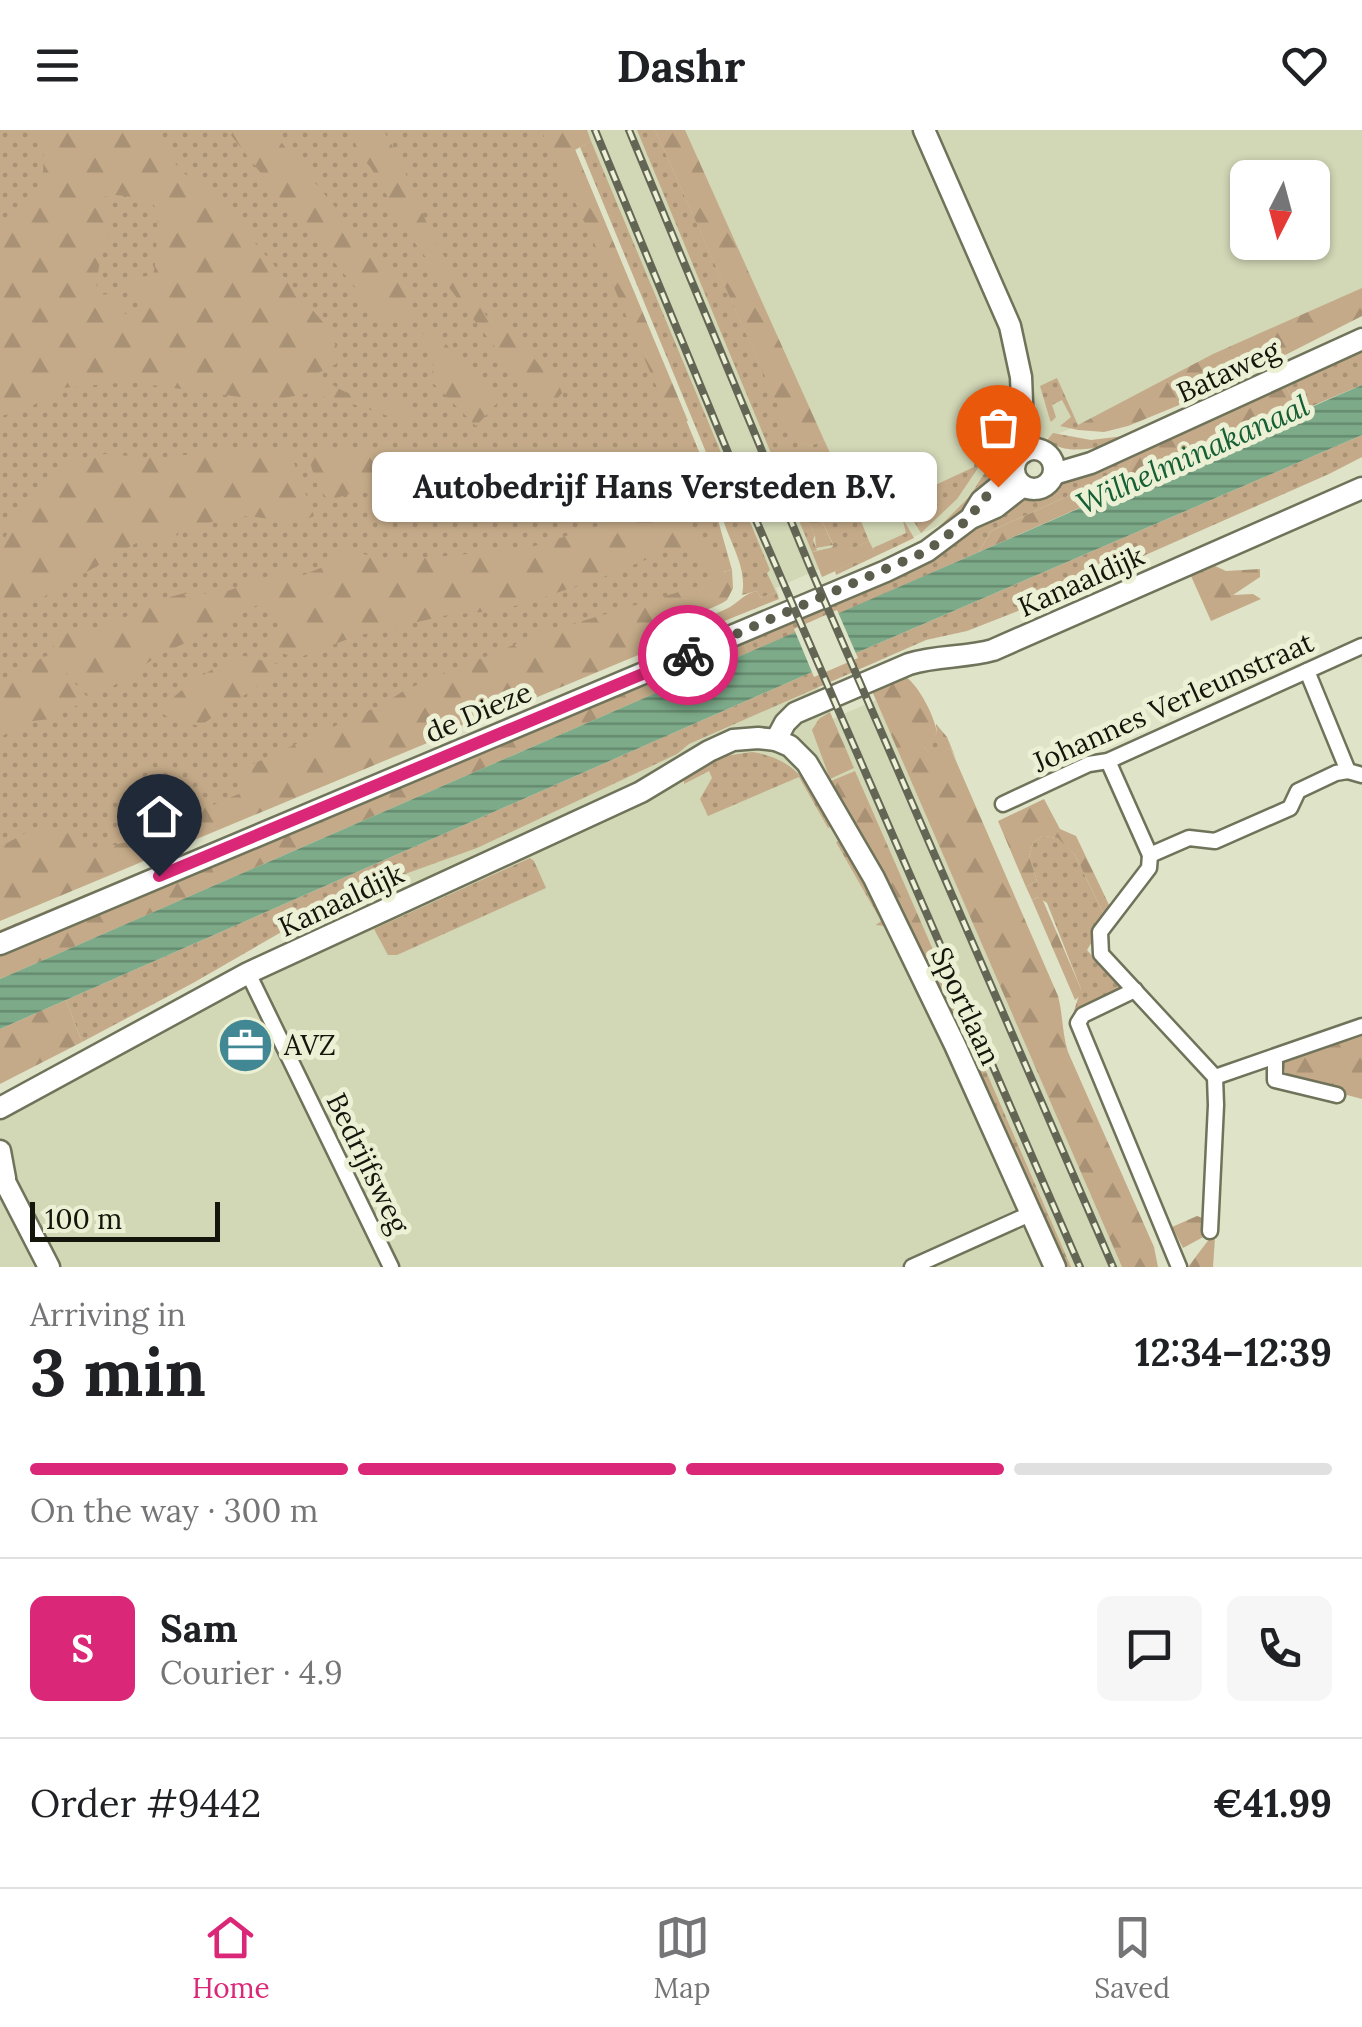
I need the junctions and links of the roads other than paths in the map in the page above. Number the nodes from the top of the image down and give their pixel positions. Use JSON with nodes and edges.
{"nodes":[{"id":1,"x":924,"y":130,"type":"edge"},
{"id":2,"x":1362,"y":339,"type":"edge"},
{"id":3,"x":1042,"y":458,"type":"junction"},
{"id":4,"x":1019,"y":480,"type":"junction"},
{"id":5,"x":1362,"y":488,"type":"edge"},
{"id":6,"x":1362,"y":646,"type":"edge"},
{"id":7,"x":1306,"y":672,"type":"junction"},
{"id":8,"x":781,"y":747,"type":"junction"},
{"id":9,"x":1108,"y":761,"type":"junction"},
{"id":10,"x":1355,"y":773,"type":"edge"},
{"id":11,"x":1003,"y":804,"type":"dead end"},
{"id":12,"x":1150,"y":856,"type":"junction"},
{"id":13,"x":0,"y":944,"type":"edge"},
{"id":14,"x":248,"y":973,"type":"junction"},
{"id":15,"x":1135,"y":990,"type":"junction"},
{"id":16,"x":1362,"y":1026,"type":"edge"},
{"id":17,"x":1275,"y":1058,"type":"junction"},
{"id":18,"x":1214,"y":1077,"type":"junction"},
{"id":19,"x":1337,"y":1095,"type":"dead end"},
{"id":20,"x":0,"y":1108,"type":"edge"},
{"id":21,"x":0,"y":1151,"type":"edge"},
{"id":22,"x":3,"y":1175,"type":"edge"},
{"id":23,"x":1032,"y":1213,"type":"junction"},
{"id":24,"x":1210,"y":1232,"type":"dead end"},
{"id":25,"x":1178,"y":1266,"type":"edge"},
{"id":26,"x":49,"y":1267,"type":"edge"},
{"id":27,"x":391,"y":1267,"type":"edge"},
{"id":28,"x":912,"y":1267,"type":"edge"},
{"id":29,"x":1055,"y":1267,"type":"edge"}],
"edges":[{"from":1,"to":3,"type":"street"},
{"from":2,"to":3,"type":"street","name":"Bataweg"},
{"from":3,"to":4,"type":"street"},
{"from":3,"to":4,"type":"street","name":"Bataweg"},
{"from":4,"to":13,"type":"street","name":"de Dieze"},
{"from":5,"to":8,"type":"street","name":"Kanaaldijk"},
{"from":6,"to":7,"type":"street","name":"Johannes Verleunstraat"},
{"from":7,"to":9,"type":"street","name":"Johannes Verleunstraat"},
{"from":7,"to":10,"type":"street"},
{"from":8,"to":14,"type":"street","name":"Kanaaldijk"},
{"from":8,"to":23,"type":"street","name":"Sportlaan"},
{"from":9,"to":11,"type":"street","name":"Johannes Verleunstraat"},
{"from":9,"to":12,"type":"street"},
{"from":10,"to":12,"type":"street"},
{"from":12,"to":15,"type":"street"},
{"from":14,"to":20,"type":"street","name":"Kanaaldijk"},
{"from":14,"to":27,"type":"street","name":"Bedrijfsweg"},
{"from":15,"to":18,"type":"street"},
{"from":15,"to":25,"type":"street"},
{"from":16,"to":17,"type":"street"},
{"from":17,"to":18,"type":"street"},
{"from":17,"to":19,"type":"street"},
{"from":18,"to":24,"type":"street"},
{"from":21,"to":22,"type":"street"},
{"from":22,"to":26,"type":"street"},
{"from":23,"to":28,"type":"street"},
{"from":23,"to":29,"type":"street","name":"Sportlaan"}]}
